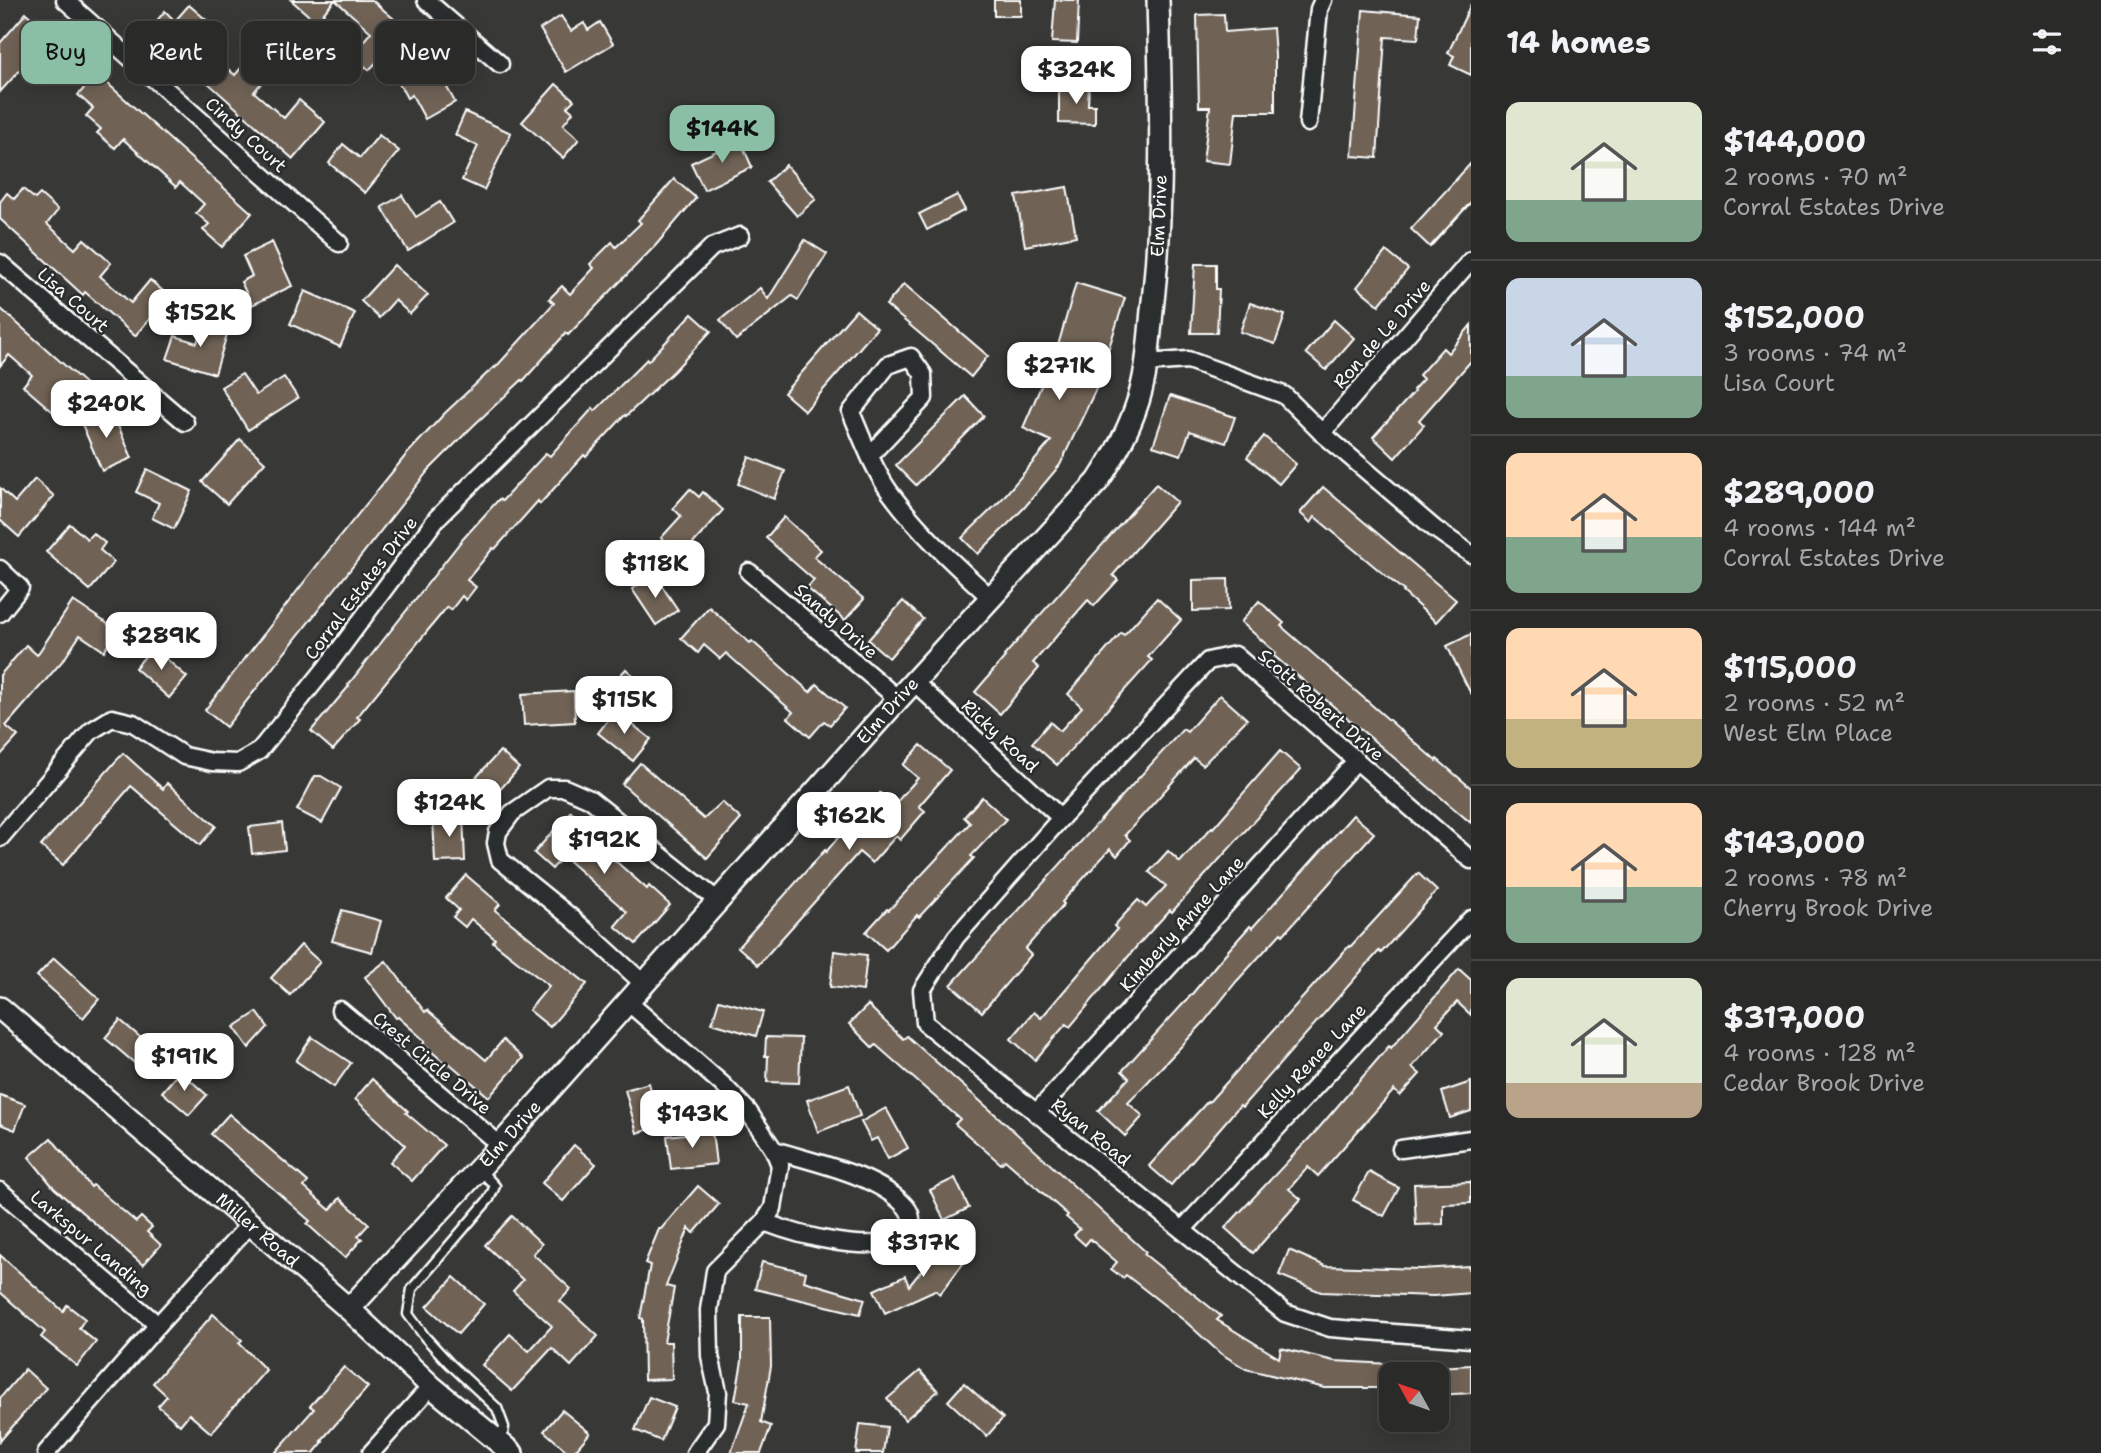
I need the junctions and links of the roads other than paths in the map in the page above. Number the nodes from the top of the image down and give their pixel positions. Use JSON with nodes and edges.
{"nodes":[{"id":1,"x":65,"y":0,"type":"edge"},
{"id":2,"x":426,"y":0,"type":"edge"},
{"id":3,"x":1158,"y":0,"type":"edge"},
{"id":4,"x":1323,"y":0,"type":"edge"},
{"id":5,"x":500,"y":64,"type":"dead end"},
{"id":6,"x":1308,"y":122,"type":"dead end"},
{"id":7,"x":740,"y":236,"type":"dead end"},
{"id":8,"x":340,"y":243,"type":"dead end"},
{"id":9,"x":1471,"y":260,"type":"edge"},
{"id":10,"x":0,"y":263,"type":"edge"},
{"id":11,"x":1146,"y":363,"type":"junction"},
{"id":12,"x":186,"y":422,"type":"dead end"},
{"id":13,"x":1322,"y":433,"type":"junction"},
{"id":14,"x":870,"y":455,"type":"junction"},
{"id":15,"x":1471,"y":554,"type":"edge"},
{"id":16,"x":0,"y":569,"type":"edge"},
{"id":17,"x":749,"y":572,"type":"dead end"},
{"id":18,"x":991,"y":598,"type":"junction"},
{"id":19,"x":0,"y":613,"type":"edge"},
{"id":20,"x":914,"y":682,"type":"junction"},
{"id":21,"x":898,"y":699,"type":"junction"},
{"id":22,"x":1356,"y":761,"type":"junction"},
{"id":23,"x":1061,"y":818,"type":"junction"},
{"id":24,"x":0,"y":838,"type":"edge"},
{"id":25,"x":1471,"y":860,"type":"edge"},
{"id":26,"x":718,"y":901,"type":"junction"},
{"id":27,"x":1471,"y":919,"type":"edge"},
{"id":28,"x":644,"y":984,"type":"junction"},
{"id":29,"x":628,"y":1002,"type":"junction"},
{"id":30,"x":0,"y":1008,"type":"edge"},
{"id":31,"x":340,"y":1010,"type":"dead end"},
{"id":32,"x":1036,"y":1112,"type":"junction"},
{"id":33,"x":1471,"y":1139,"type":"edge"},
{"id":34,"x":500,"y":1145,"type":"junction"},
{"id":35,"x":1401,"y":1149,"type":"dead end"},
{"id":36,"x":774,"y":1150,"type":"junction"},
{"id":37,"x":479,"y":1169,"type":"junction"},
{"id":38,"x":0,"y":1191,"type":"edge"},
{"id":39,"x":764,"y":1222,"type":"junction"},
{"id":40,"x":250,"y":1224,"type":"junction"},
{"id":41,"x":1182,"y":1230,"type":"junction"},
{"id":42,"x":349,"y":1309,"type":"junction"},
{"id":43,"x":158,"y":1325,"type":"junction"},
{"id":44,"x":1471,"y":1339,"type":"edge"},
{"id":45,"x":432,"y":1386,"type":"junction"},
{"id":46,"x":507,"y":1449,"type":"edge"},
{"id":47,"x":46,"y":1453,"type":"edge"},
{"id":48,"x":371,"y":1453,"type":"edge"},
{"id":49,"x":695,"y":1453,"type":"edge"}],
"edges":[{"from":1,"to":8,"type":"street","name":"Cindy Court"},
{"from":2,"to":5,"type":"street"},
{"from":3,"to":11,"type":"street","name":"Elm Drive"},
{"from":4,"to":6,"type":"street"},
{"from":7,"to":24,"type":"street","name":"Corral Estates Drive"},
{"from":9,"to":13,"type":"street","name":"Ron de Le Drive"},
{"from":10,"to":12,"type":"street","name":"Lisa Court"},
{"from":11,"to":13,"type":"street"},
{"from":11,"to":18,"type":"street","name":"Elm Drive"},
{"from":13,"to":15,"type":"street"},
{"from":14,"to":14,"type":"street"},
{"from":14,"to":18,"type":"street"},
{"from":16,"to":19,"type":"street"},
{"from":17,"to":21,"type":"street","name":"Sandy Drive"},
{"from":18,"to":20,"type":"street","name":"Elm Drive"},
{"from":20,"to":21,"type":"street","name":"Elm Drive"},
{"from":20,"to":23,"type":"street","name":"Ricky Road"},
{"from":21,"to":26,"type":"street","name":"Elm Drive"},
{"from":22,"to":23,"type":"street","name":"Scott Robert Drive"},
{"from":22,"to":25,"type":"street","name":"Scott Robert Drive"},
{"from":22,"to":32,"type":"street","name":"Kimberly Anne Lane"},
{"from":23,"to":32,"type":"street","name":"Ryan Road"},
{"from":26,"to":28,"type":"street","name":"Elm Drive"},
{"from":26,"to":28,"type":"street"},
{"from":27,"to":41,"type":"street","name":"Kelly Renee Lane"},
{"from":28,"to":29,"type":"street","name":"Elm Drive"},
{"from":29,"to":34,"type":"street","name":"Elm Drive"},
{"from":29,"to":36,"type":"street"},
{"from":30,"to":40,"type":"street","name":"Miller Road"},
{"from":31,"to":34,"type":"street","name":"Crest Circle Drive"},
{"from":32,"to":41,"type":"street","name":"Ryan Road"},
{"from":33,"to":35,"type":"street"},
{"from":34,"to":37,"type":"street","name":"Elm Drive"},
{"from":36,"to":39,"type":"street"},
{"from":36,"to":39,"type":"street"},
{"from":37,"to":42,"type":"street","name":"Elm Drive"},
{"from":37,"to":46,"type":"lane"},
{"from":38,"to":43,"type":"street","name":"Larkspur Landing"},
{"from":39,"to":49,"type":"street"},
{"from":40,"to":42,"type":"street","name":"Miller Road"},
{"from":40,"to":43,"type":"street"},
{"from":41,"to":44,"type":"street","name":"Ryan Road"},
{"from":42,"to":45,"type":"street","name":"Miller Road"},
{"from":43,"to":47,"type":"street"},
{"from":45,"to":46,"type":"street","name":"Miller Road"},
{"from":45,"to":48,"type":"street"}]}
